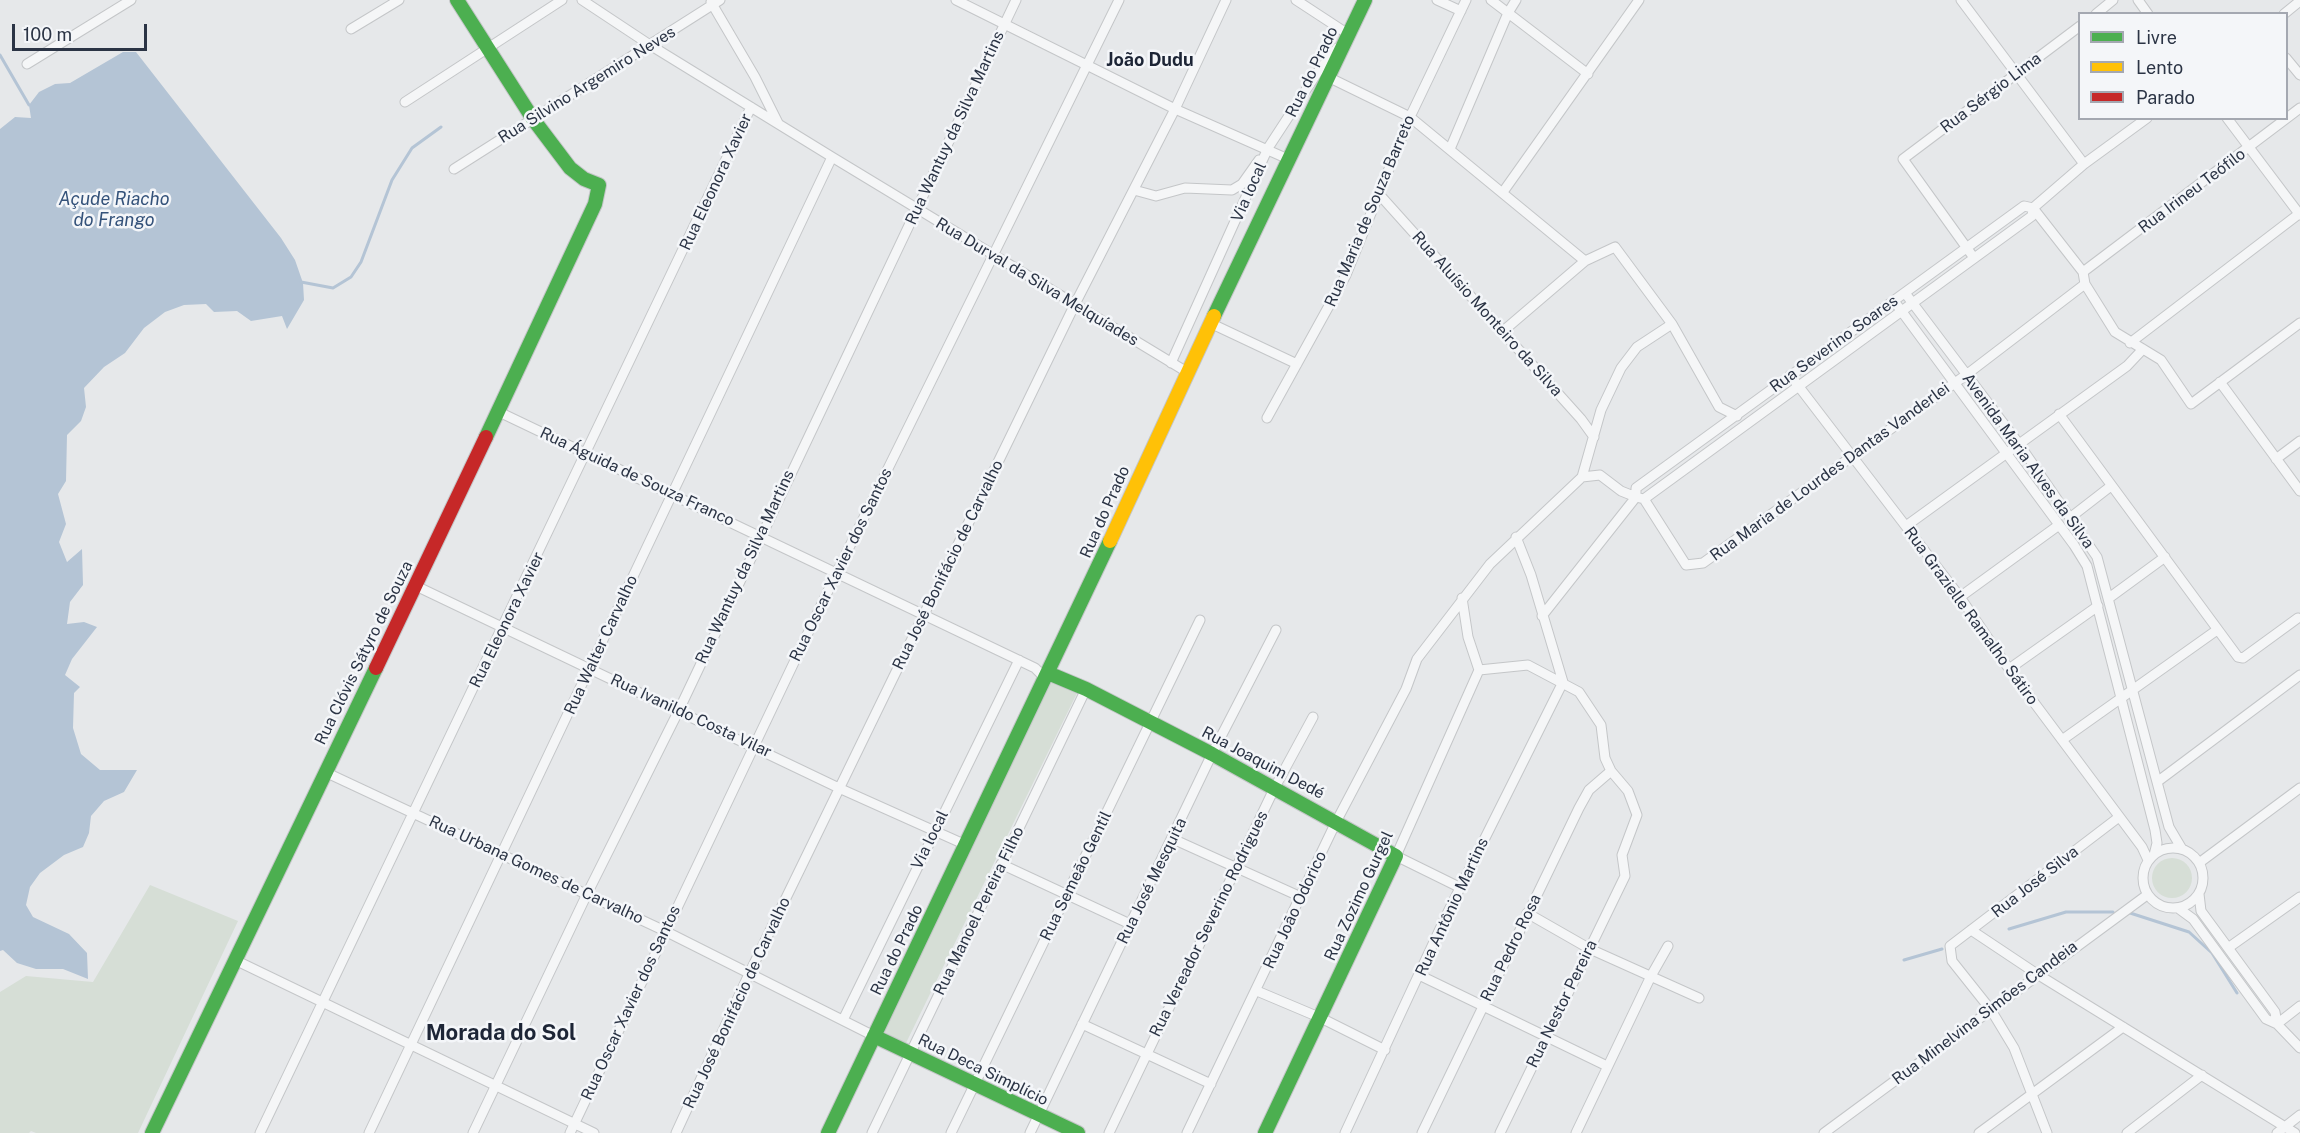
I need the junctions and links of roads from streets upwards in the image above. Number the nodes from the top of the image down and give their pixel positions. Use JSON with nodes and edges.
{"nodes":[{"id":1,"x":131,"y":0,"type":"edge"},
{"id":2,"x":399,"y":0,"type":"edge"},
{"id":3,"x":457,"y":0,"type":"edge"},
{"id":4,"x":562,"y":0,"type":"edge"},
{"id":5,"x":582,"y":0,"type":"edge"},
{"id":6,"x":956,"y":0,"type":"edge"},
{"id":7,"x":1016,"y":0,"type":"edge"},
{"id":8,"x":1119,"y":0,"type":"edge"},
{"id":9,"x":1226,"y":0,"type":"edge"},
{"id":10,"x":1296,"y":0,"type":"edge"},
{"id":11,"x":1365,"y":0,"type":"edge"},
{"id":12,"x":1437,"y":0,"type":"edge"},
{"id":13,"x":1466,"y":0,"type":"edge"},
{"id":14,"x":1491,"y":0,"type":"edge"},
{"id":15,"x":1516,"y":0,"type":"edge"},
{"id":16,"x":1639,"y":0,"type":"edge"},
{"id":17,"x":1961,"y":0,"type":"edge"},
{"id":18,"x":2113,"y":0,"type":"edge"},
{"id":19,"x":2300,"y":1,"type":"edge"},
{"id":20,"x":714,"y":2,"type":"edge"},
{"id":21,"x":1461,"y":11,"type":"junction"},
{"id":22,"x":2098,"y":12,"type":"edge"},
{"id":23,"x":2286,"y":12,"type":"edge"},
{"id":24,"x":1508,"y":13,"type":"junction"},
{"id":25,"x":1004,"y":25,"type":"junction"},
{"id":26,"x":2078,"y":27,"type":"edge"},
{"id":27,"x":351,"y":29,"type":"dead end"},
{"id":28,"x":1348,"y":34,"type":"junction"},
{"id":29,"x":650,"y":45,"type":"junction"},
{"id":30,"x":488,"y":50,"type":"junction"},
{"id":31,"x":2288,"y":60,"type":"edge"},
{"id":32,"x":27,"y":64,"type":"dead end"},
{"id":33,"x":1087,"y":67,"type":"junction"},
{"id":34,"x":2017,"y":73,"type":"junction"},
{"id":35,"x":1588,"y":74,"type":"junction"},
{"id":36,"x":2300,"y":75,"type":"edge"},
{"id":37,"x":1328,"y":77,"type":"junction"},
{"id":38,"x":405,"y":102,"type":"dead end"},
{"id":39,"x":751,"y":107,"type":"junction"},
{"id":40,"x":2300,"y":108,"type":"edge"},
{"id":41,"x":1175,"y":109,"type":"junction"},
{"id":42,"x":1410,"y":117,"type":"junction"},
{"id":43,"x":2288,"y":117,"type":"edge"},
{"id":44,"x":534,"y":118,"type":"junction"},
{"id":45,"x":2144,"y":120,"type":"edge"},
{"id":46,"x":2228,"y":120,"type":"edge"},
{"id":47,"x":2285,"y":120,"type":"edge"},
{"id":48,"x":778,"y":123,"type":"junction"},
{"id":49,"x":1268,"y":148,"type":"junction"},
{"id":50,"x":2249,"y":148,"type":"junction"},
{"id":51,"x":1450,"y":149,"type":"junction"},
{"id":52,"x":832,"y":157,"type":"junction"},
{"id":53,"x":1288,"y":159,"type":"junction"},
{"id":54,"x":2084,"y":164,"type":"junction"},
{"id":55,"x":454,"y":169,"type":"dead end"},
{"id":56,"x":1134,"y":190,"type":"junction"},
{"id":57,"x":1503,"y":192,"type":"junction"},
{"id":58,"x":1378,"y":193,"type":"junction"},
{"id":59,"x":2033,"y":208,"type":"junction"},
{"id":60,"x":918,"y":209,"type":"junction"},
{"id":61,"x":2300,"y":214,"type":"edge"},
{"id":62,"x":1967,"y":247,"type":"junction"},
{"id":63,"x":993,"y":254,"type":"junction"},
{"id":64,"x":1974,"y":258,"type":"junction"},
{"id":65,"x":1584,"y":261,"type":"junction"},
{"id":66,"x":2083,"y":272,"type":"junction"},
{"id":67,"x":2085,"y":284,"type":"junction"},
{"id":68,"x":1905,"y":293,"type":"junction"},
{"id":69,"x":1894,"y":301,"type":"junction"},
{"id":70,"x":1075,"y":303,"type":"junction"},
{"id":71,"x":1913,"y":304,"type":"junction"},
{"id":72,"x":1903,"y":312,"type":"junction"},
{"id":73,"x":1210,"y":323,"type":"junction"},
{"id":74,"x":2300,"y":323,"type":"edge"},
{"id":75,"x":1672,"y":324,"type":"junction"},
{"id":76,"x":1502,"y":332,"type":"junction"},
{"id":77,"x":2130,"y":343,"type":"junction"},
{"id":78,"x":2143,"y":349,"type":"junction"},
{"id":79,"x":1171,"y":363,"type":"junction"},
{"id":80,"x":1297,"y":364,"type":"junction"},
{"id":81,"x":1187,"y":372,"type":"junction"},
{"id":82,"x":1790,"y":375,"type":"junction"},
{"id":83,"x":1966,"y":375,"type":"junction"},
{"id":84,"x":2220,"y":382,"type":"junction"},
{"id":85,"x":1954,"y":383,"type":"junction"},
{"id":86,"x":1799,"y":386,"type":"junction"},
{"id":87,"x":497,"y":411,"type":"junction"},
{"id":88,"x":2059,"y":414,"type":"junction"},
{"id":89,"x":1735,"y":416,"type":"junction"},
{"id":90,"x":1267,"y":418,"type":"dead end"},
{"id":91,"x":1750,"y":422,"type":"junction"},
{"id":92,"x":1594,"y":437,"type":"junction"},
{"id":93,"x":2300,"y":441,"type":"edge"},
{"id":94,"x":2019,"y":444,"type":"junction"},
{"id":95,"x":587,"y":453,"type":"junction"},
{"id":96,"x":2007,"y":453,"type":"junction"},
{"id":97,"x":1853,"y":456,"type":"junction"},
{"id":98,"x":2276,"y":459,"type":"junction"},
{"id":99,"x":1582,"y":477,"type":"junction"},
{"id":100,"x":2111,"y":486,"type":"junction"},
{"id":101,"x":2300,"y":491,"type":"edge"},
{"id":102,"x":672,"y":493,"type":"junction"},
{"id":103,"x":1638,"y":495,"type":"junction"},
{"id":104,"x":2071,"y":517,"type":"junction"},
{"id":105,"x":2059,"y":525,"type":"junction"},
{"id":106,"x":1906,"y":526,"type":"junction"},
{"id":107,"x":759,"y":535,"type":"junction"},
{"id":108,"x":1516,"y":537,"type":"junction"},
{"id":109,"x":2165,"y":556,"type":"junction"},
{"id":110,"x":837,"y":572,"type":"junction"},
{"id":111,"x":416,"y":586,"type":"junction"},
{"id":112,"x":1960,"y":597,"type":"junction"},
{"id":113,"x":1462,"y":598,"type":"junction"},
{"id":114,"x":2109,"y":598,"type":"junction"},
{"id":115,"x":2098,"y":606,"type":"junction"},
{"id":116,"x":924,"y":614,"type":"junction"},
{"id":117,"x":1542,"y":616,"type":"junction"},
{"id":118,"x":2298,"y":618,"type":"dead end"},
{"id":119,"x":1200,"y":620,"type":"dead end"},
{"id":120,"x":504,"y":626,"type":"junction"},
{"id":121,"x":1276,"y":630,"type":"dead end"},
{"id":122,"x":2217,"y":630,"type":"junction"},
{"id":123,"x":1018,"y":660,"type":"junction"},
{"id":124,"x":590,"y":668,"type":"junction"},
{"id":125,"x":2009,"y":669,"type":"junction"},
{"id":126,"x":1479,"y":670,"type":"junction"},
{"id":127,"x":1045,"y":671,"type":"junction"},
{"id":128,"x":2300,"y":675,"type":"edge"},
{"id":129,"x":1563,"y":682,"type":"junction"},
{"id":130,"x":1086,"y":689,"type":"junction"},
{"id":131,"x":2133,"y":691,"type":"junction"},
{"id":132,"x":2122,"y":699,"type":"junction"},
{"id":133,"x":679,"y":710,"type":"junction"},
{"id":134,"x":1313,"y":717,"type":"dead end"},
{"id":135,"x":1150,"y":723,"type":"junction"},
{"id":136,"x":2062,"y":740,"type":"junction"},
{"id":137,"x":755,"y":746,"type":"junction"},
{"id":138,"x":1212,"y":754,"type":"junction"},
{"id":139,"x":1611,"y":771,"type":"junction"},
{"id":140,"x":325,"y":772,"type":"junction"},
{"id":141,"x":2157,"y":782,"type":"junction"},
{"id":142,"x":2300,"y":788,"type":"edge"},
{"id":143,"x":841,"y":789,"type":"junction"},
{"id":144,"x":1274,"y":789,"type":"junction"},
{"id":145,"x":413,"y":813,"type":"junction"},
{"id":146,"x":2119,"y":817,"type":"junction"},
{"id":147,"x":1336,"y":822,"type":"junction"},
{"id":148,"x":935,"y":830,"type":"junction"},
{"id":149,"x":1173,"y":839,"type":"junction"},
{"id":150,"x":966,"y":845,"type":"junction"},
{"id":151,"x":2182,"y":849,"type":"junction"},
{"id":152,"x":500,"y":855,"type":"junction"},
{"id":153,"x":1396,"y":856,"type":"junction"},
{"id":154,"x":2151,"y":857,"type":"junction"},
{"id":155,"x":2199,"y":863,"type":"junction"},
{"id":156,"x":1001,"y":864,"type":"junction"},
{"id":157,"x":1236,"y":868,"type":"junction"},
{"id":158,"x":1459,"y":887,"type":"junction"},
{"id":159,"x":587,"y":894,"type":"junction"},
{"id":160,"x":2199,"y":894,"type":"junction"},
{"id":161,"x":2147,"y":895,"type":"junction"},
{"id":162,"x":1066,"y":896,"type":"junction"},
{"id":163,"x":1300,"y":897,"type":"junction"},
{"id":164,"x":2300,"y":897,"type":"edge"},
{"id":165,"x":2178,"y":908,"type":"junction"},
{"id":166,"x":1527,"y":913,"type":"junction"},
{"id":167,"x":1130,"y":924,"type":"junction"},
{"id":168,"x":1971,"y":930,"type":"junction"},
{"id":169,"x":665,"y":931,"type":"junction"},
{"id":170,"x":1668,"y":946,"type":"dead end"},
{"id":171,"x":2228,"y":948,"type":"junction"},
{"id":172,"x":1590,"y":949,"type":"junction"},
{"id":173,"x":235,"y":960,"type":"junction"},
{"id":174,"x":749,"y":974,"type":"junction"},
{"id":175,"x":2037,"y":974,"type":"junction"},
{"id":176,"x":1419,"y":975,"type":"junction"},
{"id":177,"x":1650,"y":976,"type":"junction"},
{"id":178,"x":1257,"y":991,"type":"junction"},
{"id":179,"x":1699,"y":998,"type":"dead end"},
{"id":180,"x":323,"y":1001,"type":"junction"},
{"id":181,"x":1483,"y":1005,"type":"junction"},
{"id":182,"x":2300,"y":1006,"type":"edge"},
{"id":183,"x":1990,"y":1010,"type":"junction"},
{"id":184,"x":1321,"y":1018,"type":"junction"},
{"id":185,"x":843,"y":1020,"type":"junction"},
{"id":186,"x":1082,"y":1024,"type":"junction"},
{"id":187,"x":2277,"y":1024,"type":"junction"},
{"id":188,"x":2122,"y":1027,"type":"junction"},
{"id":189,"x":874,"y":1036,"type":"junction"},
{"id":190,"x":1546,"y":1037,"type":"junction"},
{"id":191,"x":410,"y":1044,"type":"junction"},
{"id":192,"x":2300,"y":1048,"type":"edge"},
{"id":193,"x":1385,"y":1050,"type":"junction"},
{"id":194,"x":910,"y":1053,"type":"junction"},
{"id":195,"x":1145,"y":1054,"type":"junction"},
{"id":196,"x":1607,"y":1066,"type":"junction"},
{"id":197,"x":2202,"y":1075,"type":"junction"},
{"id":198,"x":975,"y":1082,"type":"junction"},
{"id":199,"x":495,"y":1083,"type":"junction"},
{"id":200,"x":1211,"y":1084,"type":"junction"},
{"id":201,"x":2033,"y":1093,"type":"junction"},
{"id":202,"x":1039,"y":1114,"type":"junction"},
{"id":203,"x":2300,"y":1115,"type":"edge"},
{"id":204,"x":2286,"y":1127,"type":"junction"},
{"id":205,"x":572,"y":1128,"type":"edge"},
{"id":206,"x":1349,"y":1132,"type":"edge"},
{"id":207,"x":152,"y":1133,"type":"edge"},
{"id":208,"x":260,"y":1133,"type":"edge"},
{"id":209,"x":369,"y":1133,"type":"edge"},
{"id":210,"x":473,"y":1133,"type":"edge"},
{"id":211,"x":594,"y":1133,"type":"edge"},
{"id":212,"x":676,"y":1133,"type":"edge"},
{"id":213,"x":828,"y":1133,"type":"edge"},
{"id":214,"x":872,"y":1133,"type":"edge"},
{"id":215,"x":951,"y":1133,"type":"edge"},
{"id":216,"x":1030,"y":1133,"type":"edge"},
{"id":217,"x":1078,"y":1133,"type":"edge"},
{"id":218,"x":1109,"y":1133,"type":"edge"},
{"id":219,"x":1187,"y":1133,"type":"edge"},
{"id":220,"x":1265,"y":1133,"type":"edge"},
{"id":221,"x":1422,"y":1133,"type":"edge"},
{"id":222,"x":1500,"y":1133,"type":"edge"},
{"id":223,"x":1576,"y":1133,"type":"edge"},
{"id":224,"x":1824,"y":1133,"type":"edge"},
{"id":225,"x":1979,"y":1133,"type":"edge"},
{"id":226,"x":2047,"y":1133,"type":"edge"},
{"id":227,"x":2127,"y":1133,"type":"edge"},
{"id":228,"x":2277,"y":1133,"type":"edge"},
{"id":229,"x":2295,"y":1133,"type":"edge"}],
"edges":[{"from":1,"to":32,"type":"street"},
{"from":2,"to":27,"type":"street"},
{"from":3,"to":30,"type":"street"},
{"from":4,"to":30,"type":"street"},
{"from":5,"to":29,"type":"street","name":"Rua Durval da Silva Melquíades"},
{"from":6,"to":25,"type":"street"},
{"from":7,"to":25,"type":"street","name":"Rua Wantuy da Silva Martins"},
{"from":8,"to":33,"type":"street","name":"Rua Oscar Xavier dos Santos"},
{"from":9,"to":41,"type":"street","name":"Rua José Bonifácio de Carvalho"},
{"from":10,"to":28,"type":"street"},
{"from":11,"to":28,"type":"street","name":"Rua do Prado"},
{"from":12,"to":21,"type":"street"},
{"from":13,"to":21,"type":"street","name":"Rua Maria de Souza Barreto"},
{"from":14,"to":24,"type":"street"},
{"from":15,"to":24,"type":"street"},
{"from":16,"to":35,"type":"street"},
{"from":17,"to":34,"type":"street"},
{"from":18,"to":22,"type":"street"},
{"from":19,"to":23,"type":"street"},
{"from":20,"to":29,"type":"street","name":"Rua Silvino Argemiro Neves"},
{"from":20,"to":48,"type":"street"},
{"from":21,"to":42,"type":"street","name":"Rua Maria de Souza Barreto"},
{"from":24,"to":35,"type":"street"},
{"from":24,"to":51,"type":"street"},
{"from":25,"to":33,"type":"street"},
{"from":25,"to":60,"type":"street","name":"Rua Wantuy da Silva Martins"},
{"from":26,"to":34,"type":"street","name":"Rua Sérgio Lima"},
{"from":28,"to":37,"type":"street","name":"Rua do Prado"},
{"from":28,"to":49,"type":"street","name":"Via local"},
{"from":29,"to":39,"type":"street","name":"Rua Durval da Silva Melquíades"},
{"from":29,"to":44,"type":"street","name":"Rua Silvino Argemiro Neves"},
{"from":30,"to":38,"type":"street"},
{"from":30,"to":44,"type":"street"},
{"from":31,"to":36,"type":"street"},
{"from":33,"to":41,"type":"street"},
{"from":33,"to":63,"type":"street","name":"Rua Oscar Xavier dos Santos"},
{"from":34,"to":54,"type":"street"},
{"from":34,"to":62,"type":"street","name":"Rua Sérgio Lima"},
{"from":35,"to":57,"type":"street"},
{"from":37,"to":42,"type":"street"},
{"from":37,"to":53,"type":"street","name":"Rua do Prado"},
{"from":39,"to":48,"type":"street","name":"Rua Durval da Silva Melquíades"},
{"from":39,"to":95,"type":"street","name":"Rua Eleonora Xavier"},
{"from":40,"to":43,"type":"street","name":"Rua Irineu Teófilo"},
{"from":41,"to":49,"type":"street"},
{"from":41,"to":56,"type":"street","name":"Rua José Bonifácio de Carvalho"},
{"from":42,"to":51,"type":"street"},
{"from":42,"to":58,"type":"street","name":"Rua Maria de Souza Barreto"},
{"from":44,"to":55,"type":"street","name":"Rua Silvino Argemiro Neves"},
{"from":44,"to":87,"type":"street","name":"Rua Clóvis Sátyro de Souza"},
{"from":45,"to":54,"type":"street","name":"Rua Severino Soares"},
{"from":46,"to":50,"type":"street"},
{"from":47,"to":50,"type":"street","name":"Rua Irineu Teófilo"},
{"from":48,"to":52,"type":"street","name":"Rua Durval da Silva Melquíades"},
{"from":49,"to":53,"type":"street"},
{"from":49,"to":56,"type":"street"},
{"from":49,"to":79,"type":"street","name":"Via local"},
{"from":50,"to":61,"type":"street"},
{"from":50,"to":66,"type":"street","name":"Rua Irineu Teófilo"},
{"from":51,"to":57,"type":"street"},
{"from":52,"to":60,"type":"street","name":"Rua Durval da Silva Melquíades"},
{"from":52,"to":102,"type":"street","name":"Rua Walter Carvalho"},
{"from":53,"to":73,"type":"street","name":"Rua do Prado"},
{"from":54,"to":59,"type":"street","name":"Rua Severino Soares"},
{"from":56,"to":70,"type":"street","name":"Rua José Bonifácio de Carvalho"},
{"from":57,"to":65,"type":"street"},
{"from":58,"to":76,"type":"street","name":"Rua Aluísio Monteiro da Silva"},
{"from":58,"to":80,"type":"street","name":"Rua Maria de Souza Barreto"},
{"from":59,"to":62,"type":"street","name":"Rua Severino Soares"},
{"from":59,"to":64,"type":"street","name":"Rua Severino Soares"},
{"from":59,"to":66,"type":"street"},
{"from":60,"to":63,"type":"street","name":"Rua Durval da Silva Melquíades"},
{"from":60,"to":107,"type":"street","name":"Rua Wantuy da Silva Martins"},
{"from":61,"to":77,"type":"street"},
{"from":62,"to":64,"type":"street"},
{"from":62,"to":68,"type":"street","name":"Rua Severino Soares"},
{"from":63,"to":70,"type":"street","name":"Rua Durval da Silva Melquíades"},
{"from":63,"to":110,"type":"street","name":"Rua Oscar Xavier dos Santos"},
{"from":64,"to":71,"type":"street","name":"Rua Severino Soares"},
{"from":65,"to":75,"type":"street"},
{"from":65,"to":76,"type":"street"},
{"from":66,"to":67,"type":"street"},
{"from":67,"to":77,"type":"street"},
{"from":67,"to":83,"type":"street","name":"Rua Maria de Lourdes Dantas Vanderlei"},
{"from":68,"to":69,"type":"street","name":"Rua Severino Soares"},
{"from":68,"to":71,"type":"street","name":"Avenida Maria Alves da Silva"},
{"from":69,"to":72,"type":"street","name":"Avenida Maria Alves da Silva"},
{"from":69,"to":82,"type":"street","name":"Rua Severino Soares"},
{"from":70,"to":79,"type":"street","name":"Rua Durval da Silva Melquíades"},
{"from":70,"to":116,"type":"street","name":"Rua José Bonifácio de Carvalho"},
{"from":71,"to":72,"type":"street","name":"Rua Severino Soares"},
{"from":71,"to":83,"type":"street","name":"Avenida Maria Alves da Silva"},
{"from":72,"to":85,"type":"street","name":"Avenida Maria Alves da Silva"},
{"from":72,"to":86,"type":"street","name":"Rua Severino Soares"},
{"from":73,"to":80,"type":"street"},
{"from":73,"to":81,"type":"street","name":"Rua do Prado"},
{"from":74,"to":84,"type":"street"},
{"from":75,"to":89,"type":"street"},
{"from":75,"to":92,"type":"street"},
{"from":76,"to":92,"type":"street","name":"Rua Aluísio Monteiro da Silva"},
{"from":77,"to":78,"type":"street"},
{"from":78,"to":84,"type":"street"},
{"from":78,"to":88,"type":"street"},
{"from":79,"to":81,"type":"street","name":"Rua Durval da Silva Melquíades"},
{"from":80,"to":90,"type":"street","name":"Rua Maria de Souza Barreto"},
{"from":81,"to":127,"type":"street","name":"Rua do Prado"},
{"from":82,"to":86,"type":"street","name":"Rua Grazielle Ramalho Sátiro"},
{"from":82,"to":89,"type":"street","name":"Rua Severino Soares"},
{"from":83,"to":85,"type":"street","name":"Rua Maria de Lourdes Dantas Vanderlei"},
{"from":83,"to":94,"type":"street","name":"Avenida Maria Alves da Silva"},
{"from":84,"to":98,"type":"street"},
{"from":85,"to":96,"type":"street","name":"Avenida Maria Alves da Silva"},
{"from":85,"to":97,"type":"street","name":"Rua Maria de Lourdes Dantas Vanderlei"},
{"from":86,"to":91,"type":"street","name":"Rua Severino Soares"},
{"from":86,"to":97,"type":"street","name":"Rua Grazielle Ramalho Sátiro"},
{"from":87,"to":95,"type":"street","name":"Rua Águida de Souza Franco"},
{"from":87,"to":111,"type":"street","name":"Rua Clóvis Sátyro de Souza"},
{"from":88,"to":94,"type":"street"},
{"from":88,"to":100,"type":"street"},
{"from":89,"to":91,"type":"street"},
{"from":89,"to":103,"type":"street","name":"Rua Severino Soares"},
{"from":91,"to":103,"type":"street","name":"Rua Severino Soares"},
{"from":92,"to":99,"type":"street"},
{"from":93,"to":98,"type":"street"},
{"from":94,"to":96,"type":"street"},
{"from":94,"to":104,"type":"street","name":"Avenida Maria Alves da Silva"},
{"from":95,"to":102,"type":"street","name":"Rua Águida de Souza Franco"},
{"from":95,"to":120,"type":"street","name":"Rua Eleonora Xavier"},
{"from":96,"to":105,"type":"street","name":"Avenida Maria Alves da Silva"},
{"from":96,"to":106,"type":"street"},
{"from":97,"to":103,"type":"street","name":"Rua Maria de Lourdes Dantas Vanderlei"},
{"from":97,"to":106,"type":"street","name":"Rua Grazielle Ramalho Sátiro"},
{"from":98,"to":101,"type":"street"},
{"from":99,"to":103,"type":"street"},
{"from":99,"to":108,"type":"street","name":"Rua João Odorico"},
{"from":100,"to":104,"type":"street"},
{"from":100,"to":109,"type":"street"},
{"from":102,"to":107,"type":"street","name":"Rua Águida de Souza Franco"},
{"from":102,"to":124,"type":"street","name":"Rua Walter Carvalho"},
{"from":103,"to":117,"type":"street"},
{"from":104,"to":114,"type":"street","name":"Avenida Maria Alves da Silva"},
{"from":105,"to":112,"type":"street"},
{"from":105,"to":115,"type":"street","name":"Avenida Maria Alves da Silva"},
{"from":106,"to":112,"type":"street","name":"Rua Grazielle Ramalho Sátiro"},
{"from":107,"to":110,"type":"street","name":"Rua Águida de Souza Franco"},
{"from":107,"to":133,"type":"street","name":"Rua Wantuy da Silva Martins"},
{"from":108,"to":113,"type":"street","name":"Rua João Odorico"},
{"from":108,"to":117,"type":"street"},
{"from":109,"to":114,"type":"street"},
{"from":109,"to":122,"type":"street"},
{"from":110,"to":116,"type":"street","name":"Rua Águida de Souza Franco"},
{"from":110,"to":137,"type":"street","name":"Rua Oscar Xavier dos Santos"},
{"from":111,"to":120,"type":"street","name":"Rua Ivanildo Costa Vilar"},
{"from":111,"to":140,"type":"street","name":"Rua Clóvis Sátyro de Souza"},
{"from":112,"to":125,"type":"street","name":"Rua Grazielle Ramalho Sátiro"},
{"from":113,"to":126,"type":"street"},
{"from":113,"to":147,"type":"street","name":"Rua João Odorico"},
{"from":114,"to":131,"type":"street","name":"Avenida Maria Alves da Silva"},
{"from":115,"to":125,"type":"street"},
{"from":115,"to":132,"type":"street","name":"Avenida Maria Alves da Silva"},
{"from":116,"to":123,"type":"street","name":"Rua Águida de Souza Franco"},
{"from":116,"to":143,"type":"street","name":"Rua José Bonifácio de Carvalho"},
{"from":117,"to":129,"type":"street"},
{"from":118,"to":122,"type":"street"},
{"from":119,"to":135,"type":"street","name":"Rua Semeão Gentil"},
{"from":120,"to":124,"type":"street","name":"Rua Ivanildo Costa Vilar"},
{"from":120,"to":145,"type":"street","name":"Rua Eleonora Xavier"},
{"from":121,"to":138,"type":"street","name":"Rua José Mesquita"},
{"from":122,"to":131,"type":"street"},
{"from":123,"to":127,"type":"street","name":"Rua Águida de Souza Franco"},
{"from":123,"to":148,"type":"street","name":"Via local"},
{"from":124,"to":133,"type":"street","name":"Rua Ivanildo Costa Vilar"},
{"from":124,"to":152,"type":"street","name":"Rua Walter Carvalho"},
{"from":125,"to":136,"type":"street","name":"Rua Grazielle Ramalho Sátiro"},
{"from":126,"to":129,"type":"street"},
{"from":126,"to":153,"type":"street","name":"Rua Zozimo Gurgel"},
{"from":127,"to":130,"type":"street","name":"Rua Joaquim Dedé"},
{"from":127,"to":150,"type":"street","name":"Rua do Prado"},
{"from":128,"to":141,"type":"street"},
{"from":129,"to":139,"type":"street"},
{"from":129,"to":158,"type":"street","name":"Rua Antônio Martins"},
{"from":130,"to":135,"type":"street","name":"Rua Joaquim Dedé"},
{"from":130,"to":156,"type":"street","name":"Rua Manoel Pereira Filho"},
{"from":131,"to":132,"type":"street"},
{"from":131,"to":141,"type":"street","name":"Avenida Maria Alves da Silva"},
{"from":132,"to":136,"type":"street"},
{"from":132,"to":154,"type":"street","name":"Avenida Maria Alves da Silva"},
{"from":133,"to":137,"type":"street","name":"Rua Ivanildo Costa Vilar"},
{"from":133,"to":159,"type":"street","name":"Rua Wantuy da Silva Martins"},
{"from":134,"to":144,"type":"street","name":"Rua Vereador Severino Rodrigues"},
{"from":135,"to":138,"type":"street","name":"Rua Joaquim Dedé"},
{"from":135,"to":162,"type":"street","name":"Rua Semeão Gentil"},
{"from":136,"to":146,"type":"street","name":"Rua Grazielle Ramalho Sátiro"},
{"from":137,"to":143,"type":"street","name":"Rua Ivanildo Costa Vilar"},
{"from":137,"to":169,"type":"street","name":"Rua Oscar Xavier dos Santos"},
{"from":138,"to":144,"type":"street","name":"Rua Joaquim Dedé"},
{"from":138,"to":149,"type":"street","name":"Rua José Mesquita"},
{"from":139,"to":166,"type":"street","name":"Rua Pedro Rosa"},
{"from":139,"to":172,"type":"street","name":"Rua Nestor Pereira"},
{"from":140,"to":145,"type":"street","name":"Rua Urbana Gomes de Carvalho"},
{"from":140,"to":173,"type":"street","name":"Rua Clóvis Sátyro de Souza"},
{"from":141,"to":151,"type":"street","name":"Avenida Maria Alves da Silva"},
{"from":142,"to":155,"type":"street"},
{"from":143,"to":148,"type":"street","name":"Rua Ivanildo Costa Vilar"},
{"from":143,"to":174,"type":"street","name":"Rua José Bonifácio de Carvalho"},
{"from":144,"to":147,"type":"street","name":"Rua Joaquim Dedé"},
{"from":144,"to":157,"type":"street","name":"Rua Vereador Severino Rodrigues"},
{"from":145,"to":152,"type":"street","name":"Rua Urbana Gomes de Carvalho"},
{"from":145,"to":180,"type":"street","name":"Rua Eleonora Xavier"},
{"from":146,"to":154,"type":"street","name":"Rua Grazielle Ramalho Sátiro"},
{"from":146,"to":168,"type":"street","name":"Rua José Silva"},
{"from":147,"to":153,"type":"street","name":"Rua Joaquim Dedé"},
{"from":147,"to":163,"type":"street","name":"Rua João Odorico"},
{"from":148,"to":150,"type":"street","name":"Rua Ivanildo Costa Vilar"},
{"from":148,"to":185,"type":"street","name":"Via local"},
{"from":149,"to":157,"type":"street"},
{"from":149,"to":167,"type":"street","name":"Rua José Mesquita"},
{"from":150,"to":189,"type":"street","name":"Rua do Prado"},
{"from":151,"to":154,"type":"street"},
{"from":151,"to":155,"type":"street"},
{"from":152,"to":159,"type":"street","name":"Rua Urbana Gomes de Carvalho"},
{"from":152,"to":191,"type":"street","name":"Rua Walter Carvalho"},
{"from":153,"to":158,"type":"street","name":"Rua Joaquim Dedé"},
{"from":153,"to":184,"type":"street","name":"Rua Zozimo Gurgel"},
{"from":154,"to":161,"type":"street"},
{"from":155,"to":160,"type":"street"},
{"from":156,"to":162,"type":"street"},
{"from":156,"to":194,"type":"street","name":"Rua Manoel Pereira Filho"},
{"from":157,"to":163,"type":"street"},
{"from":157,"to":195,"type":"street","name":"Rua Vereador Severino Rodrigues"},
{"from":158,"to":176,"type":"street","name":"Rua Antônio Martins"},
{"from":159,"to":169,"type":"street","name":"Rua Urbana Gomes de Carvalho"},
{"from":159,"to":199,"type":"street","name":"Rua Wantuy da Silva Martins"},
{"from":160,"to":165,"type":"street"},
{"from":160,"to":171,"type":"street"},
{"from":161,"to":165,"type":"street"},
{"from":161,"to":175,"type":"street","name":"Rua Minelvina Simões Candeia"},
{"from":162,"to":167,"type":"street"},
{"from":162,"to":198,"type":"street","name":"Rua Semeão Gentil"},
{"from":163,"to":178,"type":"street","name":"Rua João Odorico"},
{"from":164,"to":171,"type":"street"},
{"from":165,"to":187,"type":"street"},
{"from":166,"to":172,"type":"street"},
{"from":166,"to":181,"type":"street","name":"Rua Pedro Rosa"},
{"from":167,"to":186,"type":"street","name":"Rua José Mesquita"},
{"from":168,"to":175,"type":"street"},
{"from":168,"to":183,"type":"street","name":"Rua José Silva"},
{"from":169,"to":174,"type":"street","name":"Rua Urbana Gomes de Carvalho"},
{"from":169,"to":205,"type":"street","name":"Rua Oscar Xavier dos Santos"},
{"from":170,"to":177,"type":"street"},
{"from":171,"to":187,"type":"street"},
{"from":172,"to":177,"type":"street"},
{"from":172,"to":190,"type":"street","name":"Rua Nestor Pereira"},
{"from":173,"to":180,"type":"street"},
{"from":173,"to":207,"type":"street","name":"Rua Clóvis Sátyro de Souza"},
{"from":174,"to":185,"type":"street","name":"Rua Urbana Gomes de Carvalho"},
{"from":174,"to":212,"type":"street","name":"Rua José Bonifácio de Carvalho"},
{"from":175,"to":183,"type":"street","name":"Rua Minelvina Simões Candeia"},
{"from":175,"to":188,"type":"street"},
{"from":176,"to":181,"type":"street"},
{"from":176,"to":193,"type":"street","name":"Rua Antônio Martins"},
{"from":177,"to":179,"type":"street"},
{"from":177,"to":196,"type":"street"},
{"from":178,"to":184,"type":"street"},
{"from":178,"to":200,"type":"street","name":"Rua João Odorico"},
{"from":180,"to":191,"type":"street"},
{"from":180,"to":208,"type":"street","name":"Rua Eleonora Xavier"},
{"from":181,"to":190,"type":"street"},
{"from":181,"to":221,"type":"street","name":"Rua Pedro Rosa"},
{"from":182,"to":187,"type":"street"},
{"from":183,"to":201,"type":"street"},
{"from":183,"to":224,"type":"street","name":"Rua Minelvina Simões Candeia"},
{"from":184,"to":193,"type":"street"},
{"from":184,"to":220,"type":"street","name":"Rua Zozimo Gurgel"},
{"from":185,"to":189,"type":"street","name":"Rua Urbana Gomes de Carvalho"},
{"from":186,"to":195,"type":"street"},
{"from":186,"to":202,"type":"street","name":"Rua José Mesquita"},
{"from":187,"to":192,"type":"street"},
{"from":188,"to":197,"type":"street"},
{"from":188,"to":201,"type":"street"},
{"from":189,"to":194,"type":"street","name":"Rua Deca Simplício"},
{"from":189,"to":213,"type":"street","name":"Rua do Prado"},
{"from":190,"to":196,"type":"street"},
{"from":190,"to":222,"type":"street","name":"Rua Nestor Pereira"},
{"from":191,"to":199,"type":"street"},
{"from":191,"to":209,"type":"street","name":"Rua Walter Carvalho"},
{"from":193,"to":206,"type":"street","name":"Rua Antônio Martins"},
{"from":194,"to":198,"type":"street","name":"Rua Deca Simplício"},
{"from":194,"to":214,"type":"street","name":"Rua Manoel Pereira Filho"},
{"from":195,"to":200,"type":"street"},
{"from":195,"to":218,"type":"street","name":"Rua Vereador Severino Rodrigues"},
{"from":196,"to":223,"type":"street"},
{"from":197,"to":204,"type":"street"},
{"from":197,"to":227,"type":"street"},
{"from":198,"to":202,"type":"street","name":"Rua Deca Simplício"},
{"from":198,"to":215,"type":"street","name":"Rua Semeão Gentil"},
{"from":199,"to":205,"type":"street"},
{"from":199,"to":210,"type":"street","name":"Rua Wantuy da Silva Martins"},
{"from":200,"to":219,"type":"street","name":"Rua João Odorico"},
{"from":201,"to":225,"type":"street"},
{"from":201,"to":226,"type":"street"},
{"from":202,"to":216,"type":"street","name":"Rua José Mesquita"},
{"from":202,"to":217,"type":"street","name":"Rua Deca Simplício"},
{"from":203,"to":204,"type":"street"},
{"from":204,"to":228,"type":"street"},
{"from":204,"to":229,"type":"street"},
{"from":205,"to":211,"type":"street"}]}
